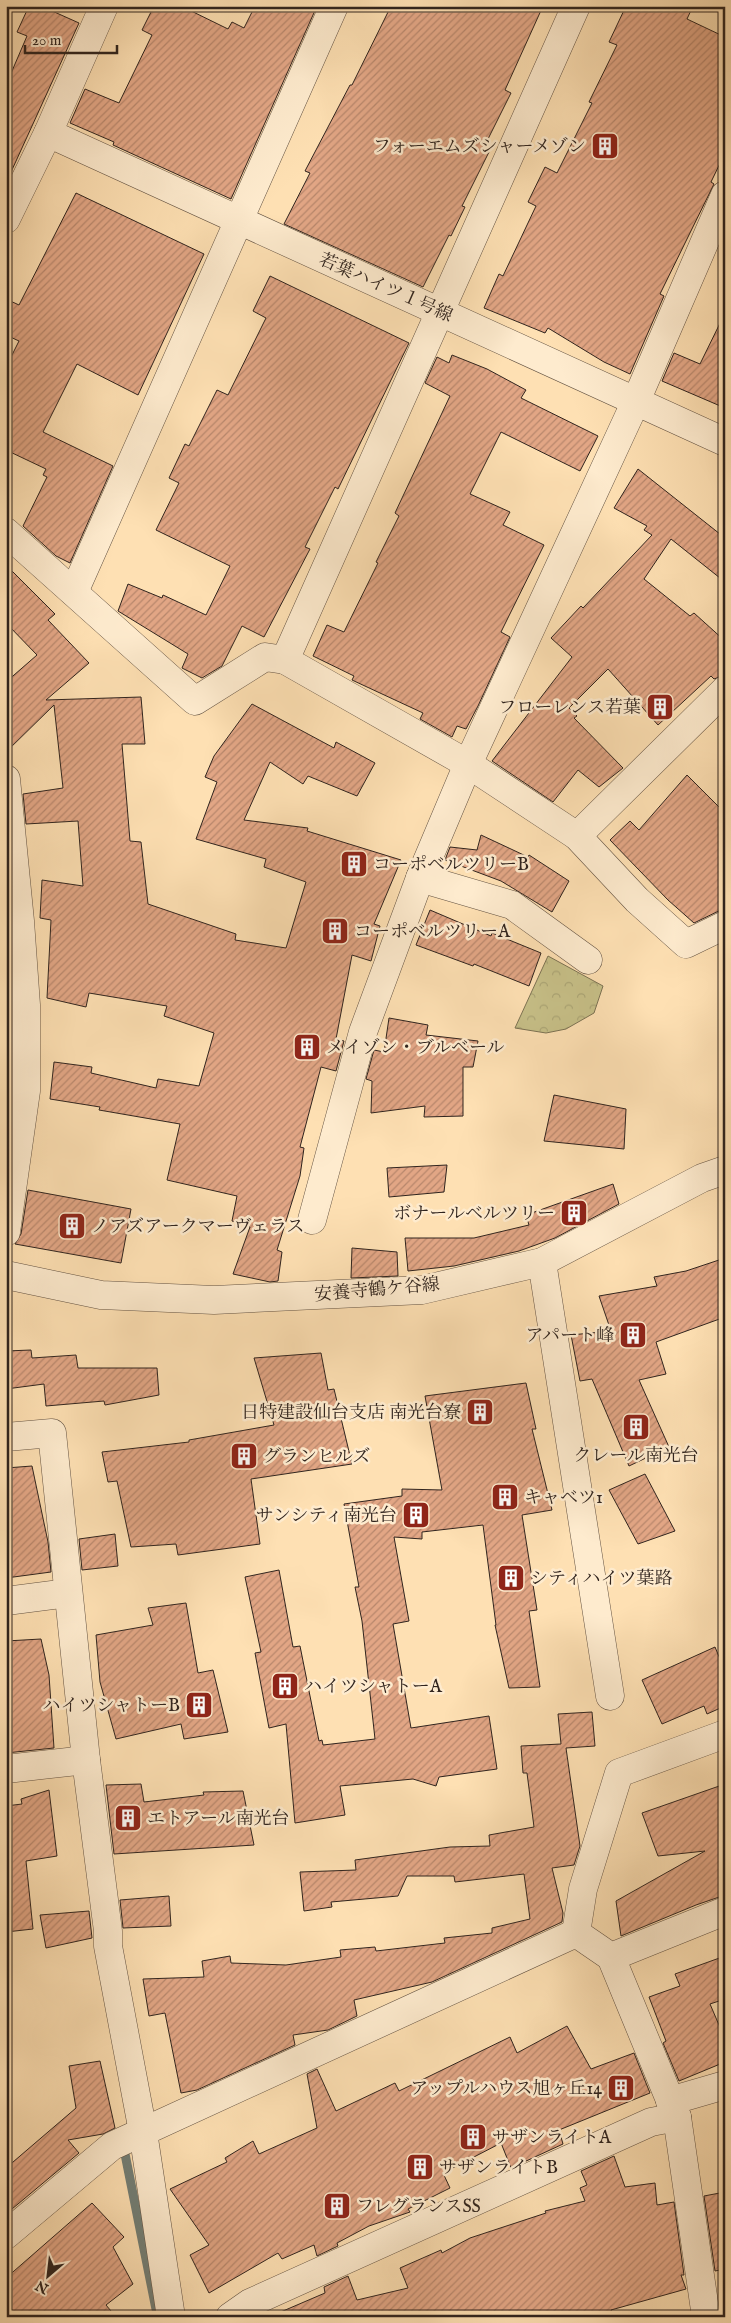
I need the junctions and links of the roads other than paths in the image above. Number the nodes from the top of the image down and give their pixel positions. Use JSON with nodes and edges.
{"nodes":[{"id":1,"x":104,"y":6,"type":"edge"},
{"id":2,"x":334,"y":6,"type":"edge"},
{"id":3,"x":576,"y":6,"type":"edge"},
{"id":4,"x":48,"y":133,"type":"junction"},
{"id":5,"x":725,"y":195,"type":"edge"},
{"id":6,"x":6,"y":219,"type":"edge"},
{"id":7,"x":239,"y":220,"type":"junction"},
{"id":8,"x":440,"y":311,"type":"junction"},
{"id":9,"x":636,"y":401,"type":"junction"},
{"id":10,"x":725,"y":442,"type":"edge"},
{"id":11,"x":6,"y":532,"type":"edge"},
{"id":12,"x":74,"y":592,"type":"junction"},
{"id":13,"x":284,"y":660,"type":"junction"},
{"id":14,"x":725,"y":690,"type":"edge"},
{"id":15,"x":468,"y":764,"type":"junction"},
{"id":16,"x":6,"y":780,"type":"edge"},
{"id":17,"x":577,"y":836,"type":"junction"},
{"id":18,"x":420,"y":878,"type":"junction"},
{"id":19,"x":725,"y":925,"type":"edge"},
{"id":20,"x":588,"y":960,"type":"dead end"},
{"id":21,"x":725,"y":1170,"type":"edge"},
{"id":22,"x":312,"y":1220,"type":"dead end"},
{"id":23,"x":6,"y":1232,"type":"edge"},
{"id":24,"x":542,"y":1262,"type":"junction"},
{"id":25,"x":6,"y":1275,"type":"edge"},
{"id":26,"x":6,"y":1437,"type":"edge"},
{"id":27,"x":68,"y":1592,"type":"junction"},
{"id":28,"x":6,"y":1601,"type":"edge"},
{"id":29,"x":610,"y":1696,"type":"dead end"},
{"id":30,"x":725,"y":1734,"type":"edge"},
{"id":31,"x":86,"y":1760,"type":"junction"},
{"id":32,"x":6,"y":1769,"type":"edge"},
{"id":33,"x":725,"y":1911,"type":"edge"},
{"id":34,"x":576,"y":1933,"type":"junction"},
{"id":35,"x":611,"y":1957,"type":"junction"},
{"id":36,"x":725,"y":2085,"type":"edge"},
{"id":37,"x":674,"y":2109,"type":"junction"},
{"id":38,"x":143,"y":2132,"type":"junction"},
{"id":39,"x":6,"y":2235,"type":"edge"},
{"id":40,"x":709,"y":2313,"type":"edge"},
{"id":41,"x":171,"y":2317,"type":"edge"},
{"id":42,"x":230,"y":2317,"type":"edge"}],
"edges":[{"from":1,"to":4,"type":"street"},
{"from":2,"to":7,"type":"street"},
{"from":3,"to":8,"type":"street"},
{"from":4,"to":6,"type":"street"},
{"from":4,"to":7,"type":"street","name":"若葉ハイツ１号線"},
{"from":5,"to":9,"type":"street"},
{"from":7,"to":8,"type":"street","name":"若葉ハイツ１号線"},
{"from":7,"to":12,"type":"street"},
{"from":8,"to":9,"type":"street","name":"若葉ハイツ１号線"},
{"from":8,"to":13,"type":"street"},
{"from":9,"to":10,"type":"street","name":"若葉ハイツ１号線"},
{"from":9,"to":15,"type":"street"},
{"from":11,"to":12,"type":"street"},
{"from":12,"to":13,"type":"street"},
{"from":13,"to":15,"type":"street"},
{"from":14,"to":17,"type":"street"},
{"from":15,"to":17,"type":"street"},
{"from":15,"to":18,"type":"street"},
{"from":16,"to":23,"type":"street"},
{"from":17,"to":19,"type":"street"},
{"from":18,"to":20,"type":"street"},
{"from":18,"to":22,"type":"street"},
{"from":21,"to":24,"type":"street","name":"安養寺鶴ケ谷線"},
{"from":24,"to":25,"type":"street","name":"安養寺鶴ケ谷線"},
{"from":24,"to":29,"type":"street"},
{"from":26,"to":27,"type":"street"},
{"from":27,"to":28,"type":"street"},
{"from":27,"to":31,"type":"street"},
{"from":30,"to":34,"type":"street"},
{"from":31,"to":32,"type":"street"},
{"from":31,"to":38,"type":"street"},
{"from":33,"to":35,"type":"street"},
{"from":34,"to":35,"type":"street"},
{"from":34,"to":38,"type":"street"},
{"from":35,"to":37,"type":"street"},
{"from":36,"to":37,"type":"street"},
{"from":37,"to":40,"type":"street"},
{"from":37,"to":42,"type":"street"},
{"from":38,"to":39,"type":"street"},
{"from":38,"to":41,"type":"street"}]}
